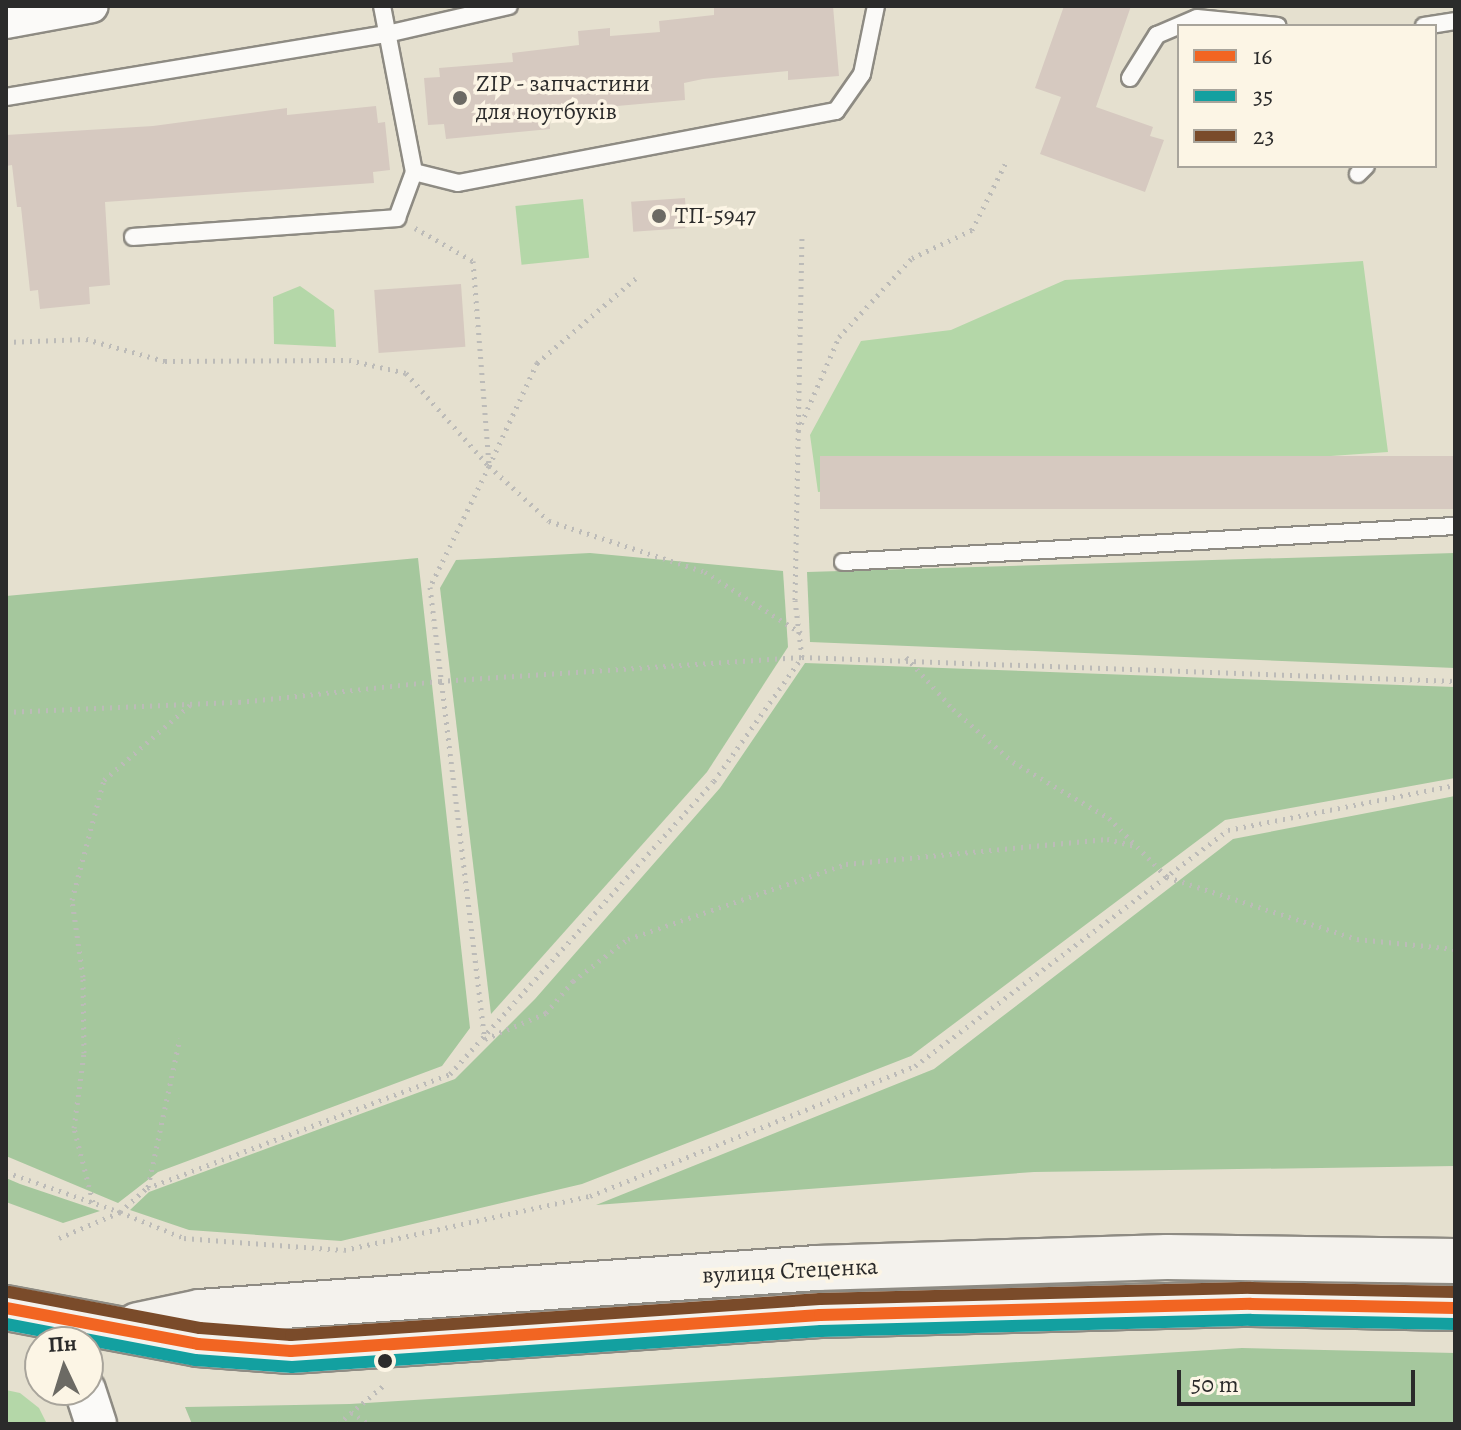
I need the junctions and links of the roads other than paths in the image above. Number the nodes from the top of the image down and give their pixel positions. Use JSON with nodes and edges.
{"nodes":[{"id":1,"x":92,"y":6,"type":"edge"},
{"id":2,"x":382,"y":6,"type":"edge"},
{"id":3,"x":509,"y":6,"type":"edge"},
{"id":4,"x":876,"y":6,"type":"edge"},
{"id":5,"x":6,"y":22,"type":"edge"},
{"id":6,"x":1183,"y":24,"type":"edge"},
{"id":7,"x":1258,"y":24,"type":"edge"},
{"id":8,"x":1177,"y":26,"type":"edge"},
{"id":9,"x":387,"y":34,"type":"junction"},
{"id":10,"x":1130,"y":78,"type":"dead end"},
{"id":11,"x":6,"y":97,"type":"edge"},
{"id":12,"x":414,"y":172,"type":"junction"},
{"id":13,"x":133,"y":237,"type":"dead end"},
{"id":14,"x":1455,"y":526,"type":"edge"},
{"id":15,"x":843,"y":562,"type":"dead end"},
{"id":16,"x":1455,"y":1261,"type":"edge"},
{"id":17,"x":6,"y":1308,"type":"edge"},
{"id":18,"x":1455,"y":1308,"type":"edge"},
{"id":19,"x":60,"y":1326,"type":"edge"},
{"id":20,"x":128,"y":1328,"type":"junction"},
{"id":21,"x":104,"y":1330,"type":"edge"}],
"edges":[{"from":1,"to":5,"type":"street"},
{"from":2,"to":9,"type":"lane"},
{"from":3,"to":9,"type":"lane"},
{"from":4,"to":12,"type":"lane"},
{"from":6,"to":7,"type":"lane"},
{"from":8,"to":10,"type":"lane"},
{"from":9,"to":11,"type":"lane"},
{"from":9,"to":12,"type":"lane"},
{"from":12,"to":13,"type":"lane"},
{"from":14,"to":15,"type":"lane"},
{"from":16,"to":20,"type":"main road","name":"вулиця Стеценка"},
{"from":17,"to":19,"type":"main road","name":"вулиця Стеценка"},
{"from":18,"to":20,"type":"main road","name":"вулиця Стеценка"},
{"from":20,"to":21,"type":"main road","name":"вулиця Стеценка"}]}
